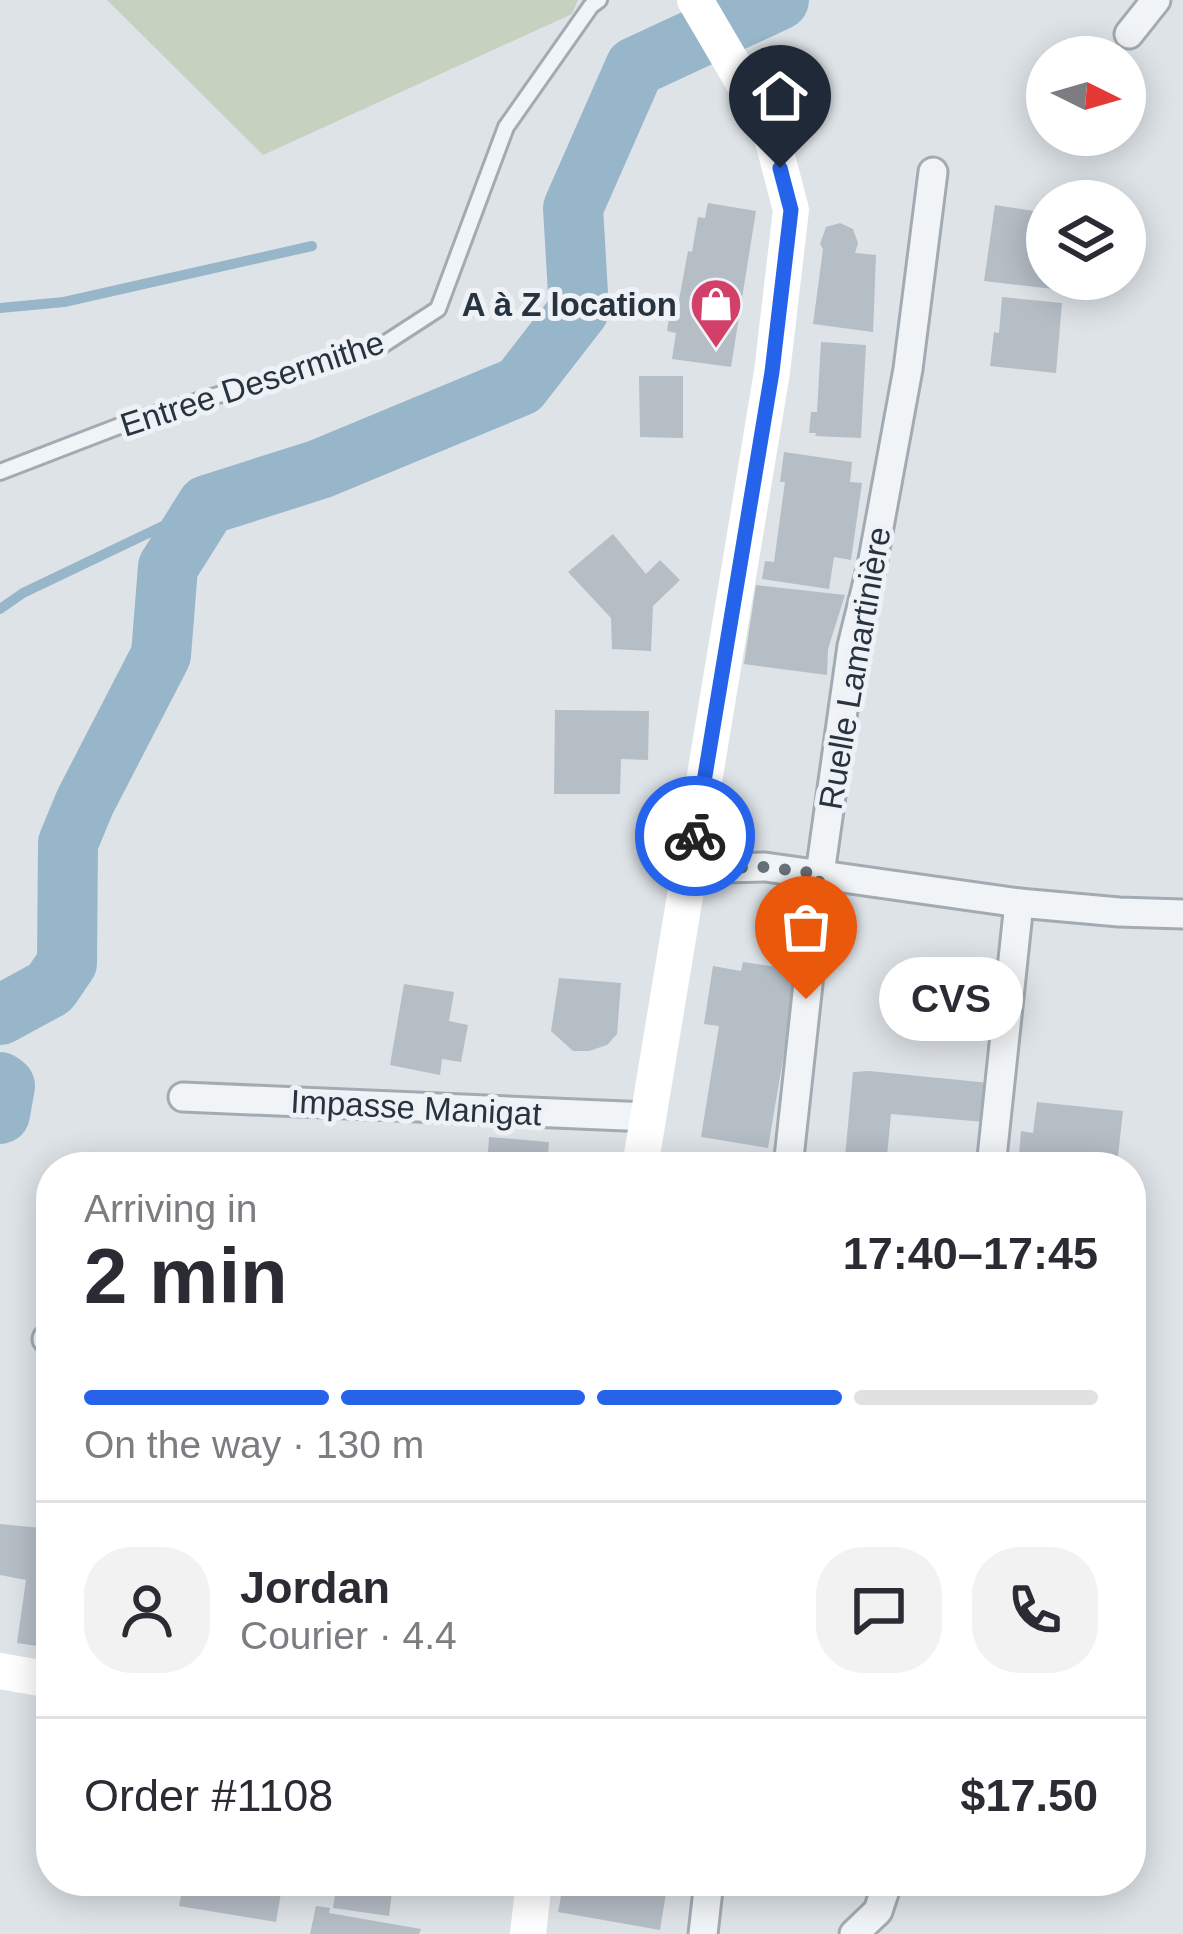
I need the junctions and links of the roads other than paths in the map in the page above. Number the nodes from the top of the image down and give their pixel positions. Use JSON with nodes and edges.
{"nodes":[{"id":1,"x":599,"y":0,"type":"edge"},
{"id":2,"x":1156,"y":0,"type":"edge"},
{"id":3,"x":696,"y":2,"type":"edge"},
{"id":4,"x":1129,"y":34,"type":"dead end"},
{"id":5,"x":933,"y":172,"type":"dead end"},
{"id":6,"x":0,"y":472,"type":"edge"},
{"id":7,"x":689,"y":869,"type":"junction"},
{"id":8,"x":820,"y":874,"type":"junction"},
{"id":9,"x":1019,"y":903,"type":"junction"},
{"id":10,"x":1183,"y":914,"type":"edge"},
{"id":11,"x":183,"y":1096,"type":"dead end"},
{"id":12,"x":648,"y":1117,"type":"junction"},
{"id":13,"x":642,"y":1152,"type":"edge"},
{"id":14,"x":790,"y":1152,"type":"edge"},
{"id":15,"x":993,"y":1152,"type":"edge"},
{"id":16,"x":0,"y":1671,"type":"edge"},
{"id":17,"x":36,"y":1678,"type":"edge"},
{"id":18,"x":532,"y":1896,"type":"edge"},
{"id":19,"x":708,"y":1896,"type":"edge"},
{"id":20,"x":883,"y":1896,"type":"edge"},
{"id":21,"x":528,"y":1934,"type":"edge"},
{"id":22,"x":703,"y":1934,"type":"edge"},
{"id":23,"x":854,"y":1934,"type":"edge"}],
"edges":[{"from":1,"to":6,"type":"lane","name":"Entree Desermithe"},
{"from":2,"to":4,"type":"street"},
{"from":3,"to":7,"type":"street"},
{"from":5,"to":8,"type":"street","name":"Ruelle Lamartinière"},
{"from":7,"to":8,"type":"street"},
{"from":7,"to":12,"type":"street"},
{"from":8,"to":9,"type":"street"},
{"from":8,"to":14,"type":"street","name":"Ruelle Lamartinière"},
{"from":9,"to":10,"type":"street"},
{"from":9,"to":15,"type":"street"},
{"from":11,"to":12,"type":"street","name":"Impasse Manigat"},
{"from":12,"to":13,"type":"street"},
{"from":16,"to":17,"type":"street"},
{"from":18,"to":21,"type":"street"},
{"from":19,"to":22,"type":"street"},
{"from":20,"to":23,"type":"street"}]}
